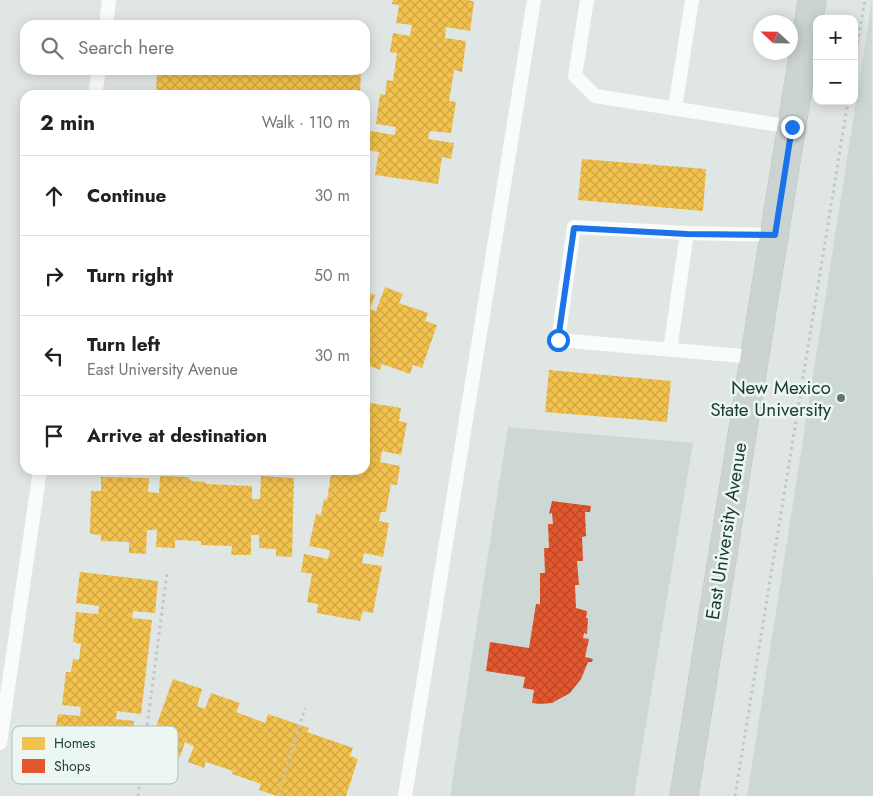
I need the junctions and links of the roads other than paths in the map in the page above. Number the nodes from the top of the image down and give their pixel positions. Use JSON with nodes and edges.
{"nodes":[{"id":1,"x":109,"y":0,"type":"edge"},
{"id":2,"x":534,"y":0,"type":"edge"},
{"id":3,"x":587,"y":0,"type":"edge"},
{"id":4,"x":692,"y":0,"type":"edge"},
{"id":5,"x":812,"y":0,"type":"edge"},
{"id":6,"x":107,"y":20,"type":"edge"},
{"id":7,"x":98,"y":75,"type":"edge"},
{"id":8,"x":96,"y":90,"type":"edge"},
{"id":9,"x":675,"y":108,"type":"junction"},
{"id":10,"x":792,"y":127,"type":"junction"},
{"id":11,"x":687,"y":234,"type":"junction"},
{"id":12,"x":775,"y":235,"type":"junction"},
{"id":13,"x":670,"y":350,"type":"junction"},
{"id":14,"x":754,"y":357,"type":"junction"},
{"id":15,"x":39,"y":475,"type":"edge"},
{"id":16,"x":0,"y":743,"type":"edge"},
{"id":17,"x":405,"y":796,"type":"edge"},
{"id":18,"x":684,"y":796,"type":"edge"}],
"edges":[{"from":1,"to":6,"type":"lane"},
{"from":2,"to":17,"type":"lane"},
{"from":3,"to":9,"type":"lane"},
{"from":4,"to":9,"type":"lane"},
{"from":5,"to":10,"type":"main road","name":"East University Avenue"},
{"from":7,"to":8,"type":"lane"},
{"from":9,"to":10,"type":"lane"},
{"from":10,"to":12,"type":"main road","name":"East University Avenue"},
{"from":11,"to":12,"type":"lane"},
{"from":11,"to":13,"type":"lane"},
{"from":11,"to":13,"type":"lane"},
{"from":12,"to":14,"type":"main road","name":"East University Avenue"},
{"from":13,"to":14,"type":"lane"},
{"from":14,"to":18,"type":"main road","name":"East University Avenue"},
{"from":15,"to":16,"type":"lane"}]}
